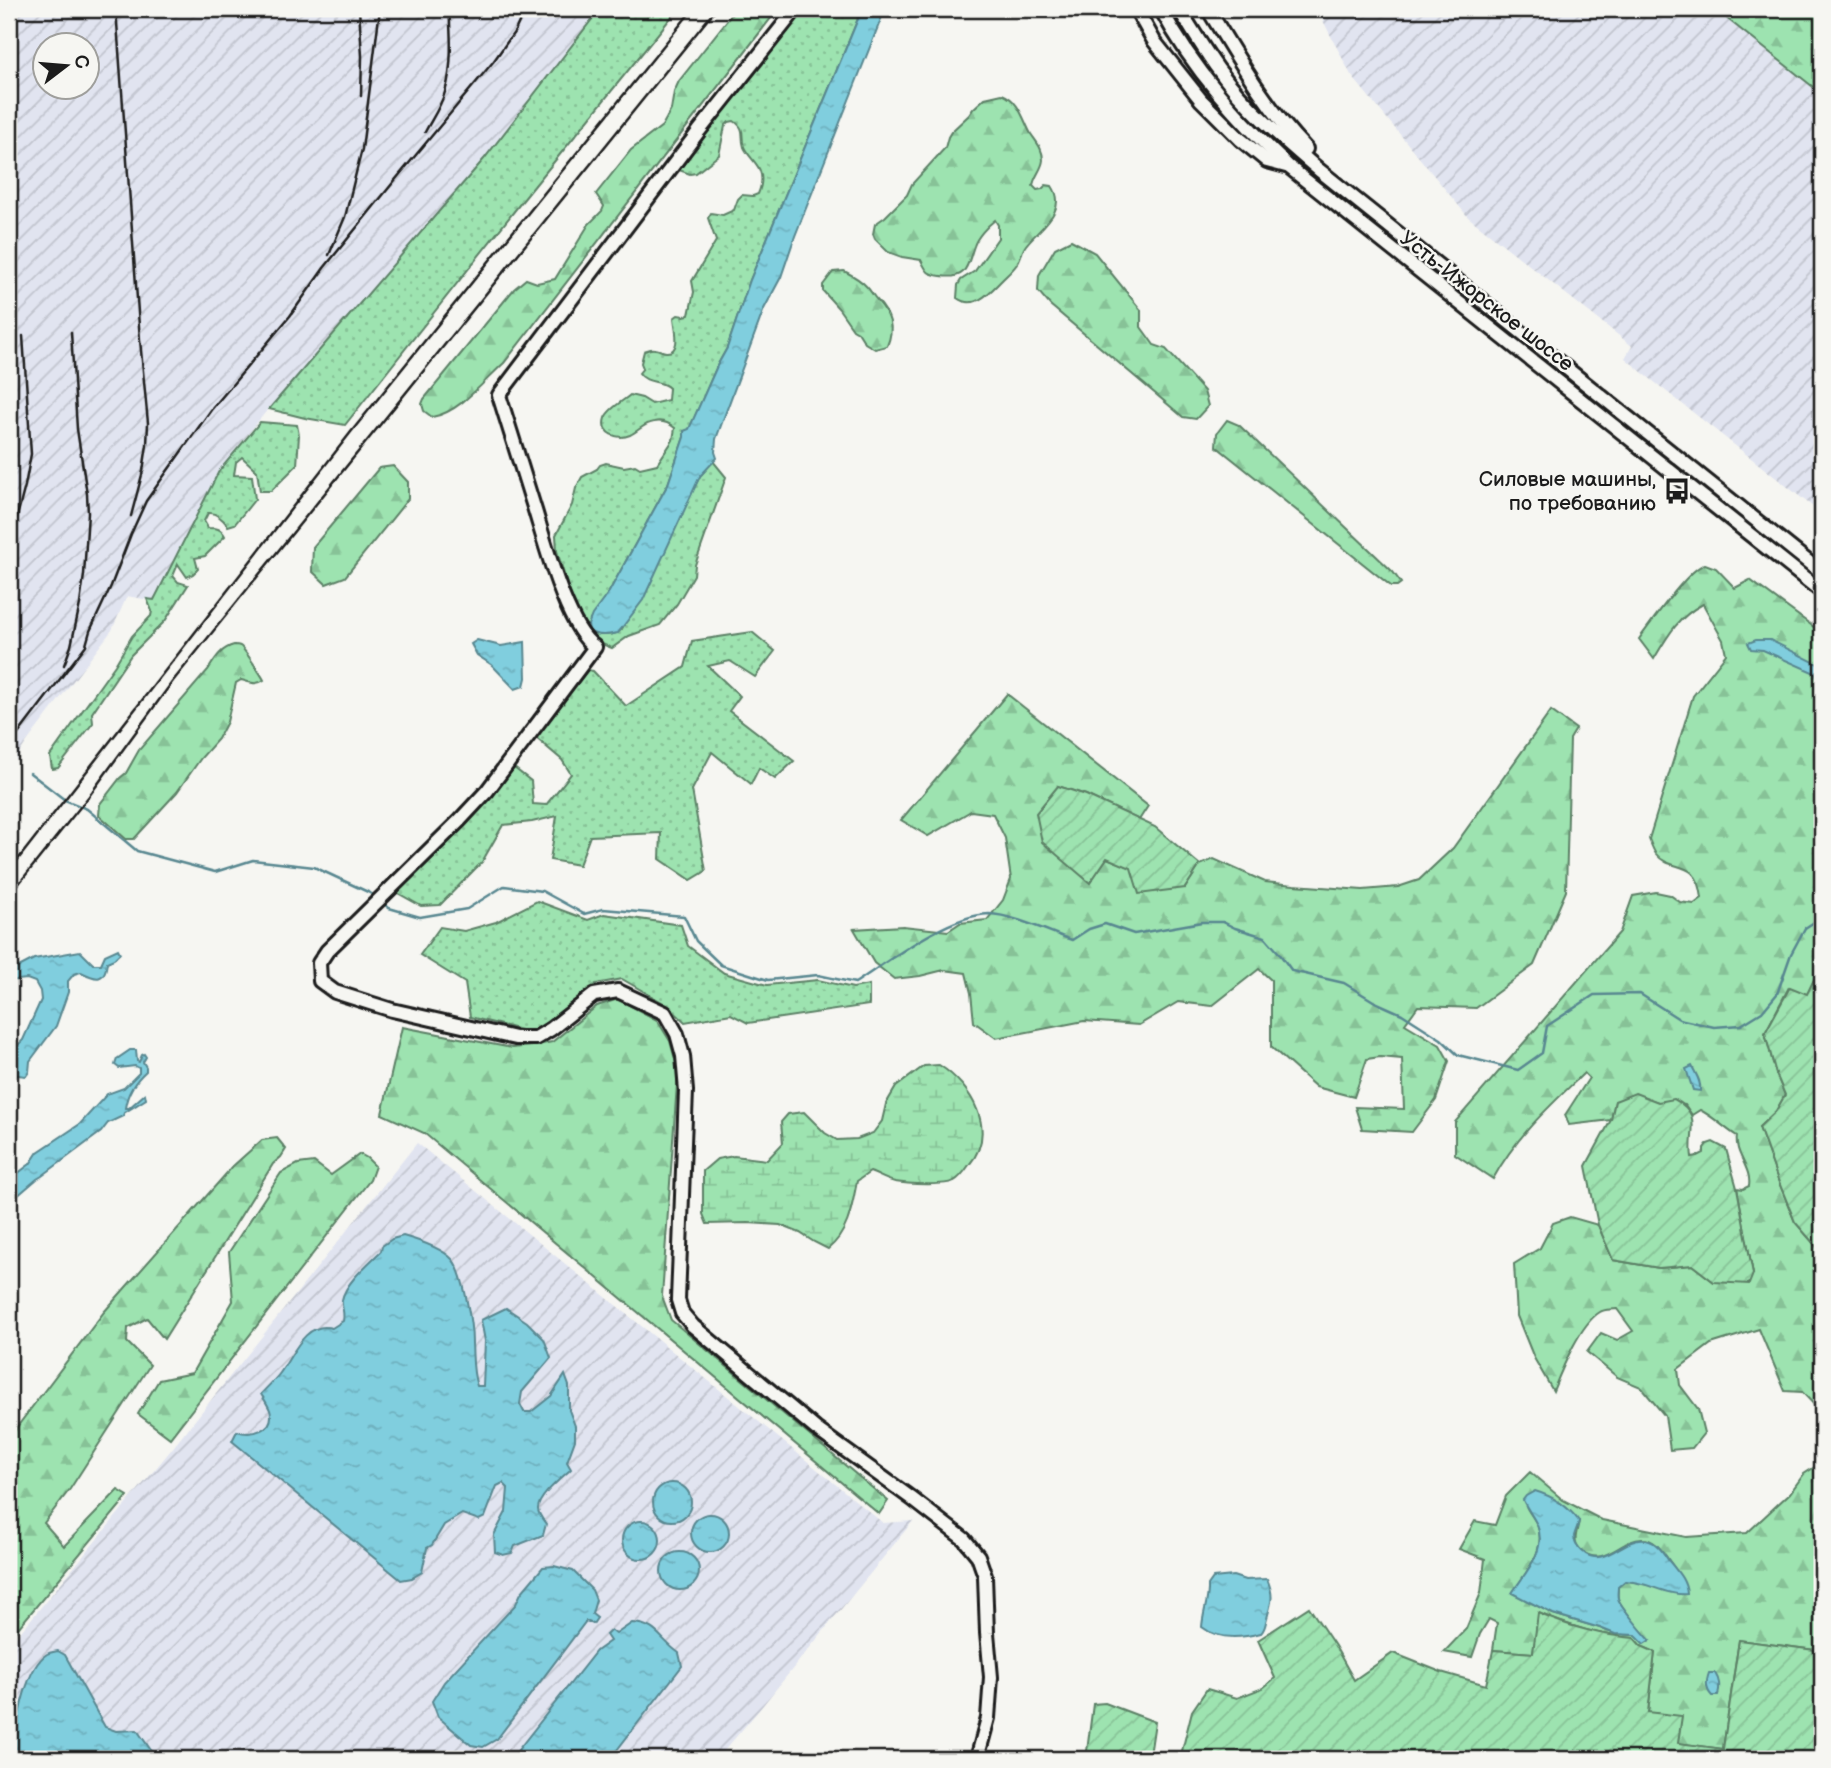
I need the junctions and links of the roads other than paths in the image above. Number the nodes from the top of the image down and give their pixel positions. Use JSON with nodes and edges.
{"nodes":[{"id":1,"x":796,"y":9,"type":"edge"},
{"id":2,"x":1136,"y":9,"type":"edge"},
{"id":3,"x":1161,"y":9,"type":"edge"},
{"id":4,"x":1179,"y":9,"type":"edge"},
{"id":5,"x":1208,"y":9,"type":"edge"},
{"id":6,"x":1289,"y":167,"type":"junction"},
{"id":7,"x":1319,"y":170,"type":"junction"},
{"id":8,"x":1822,"y":573,"type":"edge"},
{"id":9,"x":1822,"y":592,"type":"edge"},
{"id":10,"x":977,"y":1759,"type":"edge"}],
"edges":[{"from":1,"to":10,"type":"street"},
{"from":2,"to":6,"type":"street"},
{"from":3,"to":6,"type":"street","name":"Усть-Ижорское шоссе"},
{"from":4,"to":7,"type":"street","name":"Усть-Ижорское шоссе"},
{"from":5,"to":7,"type":"street"},
{"from":6,"to":9,"type":"street","name":"Усть-Ижорское шоссе"},
{"from":7,"to":8,"type":"street","name":"Усть-Ижорское шоссе"}]}
